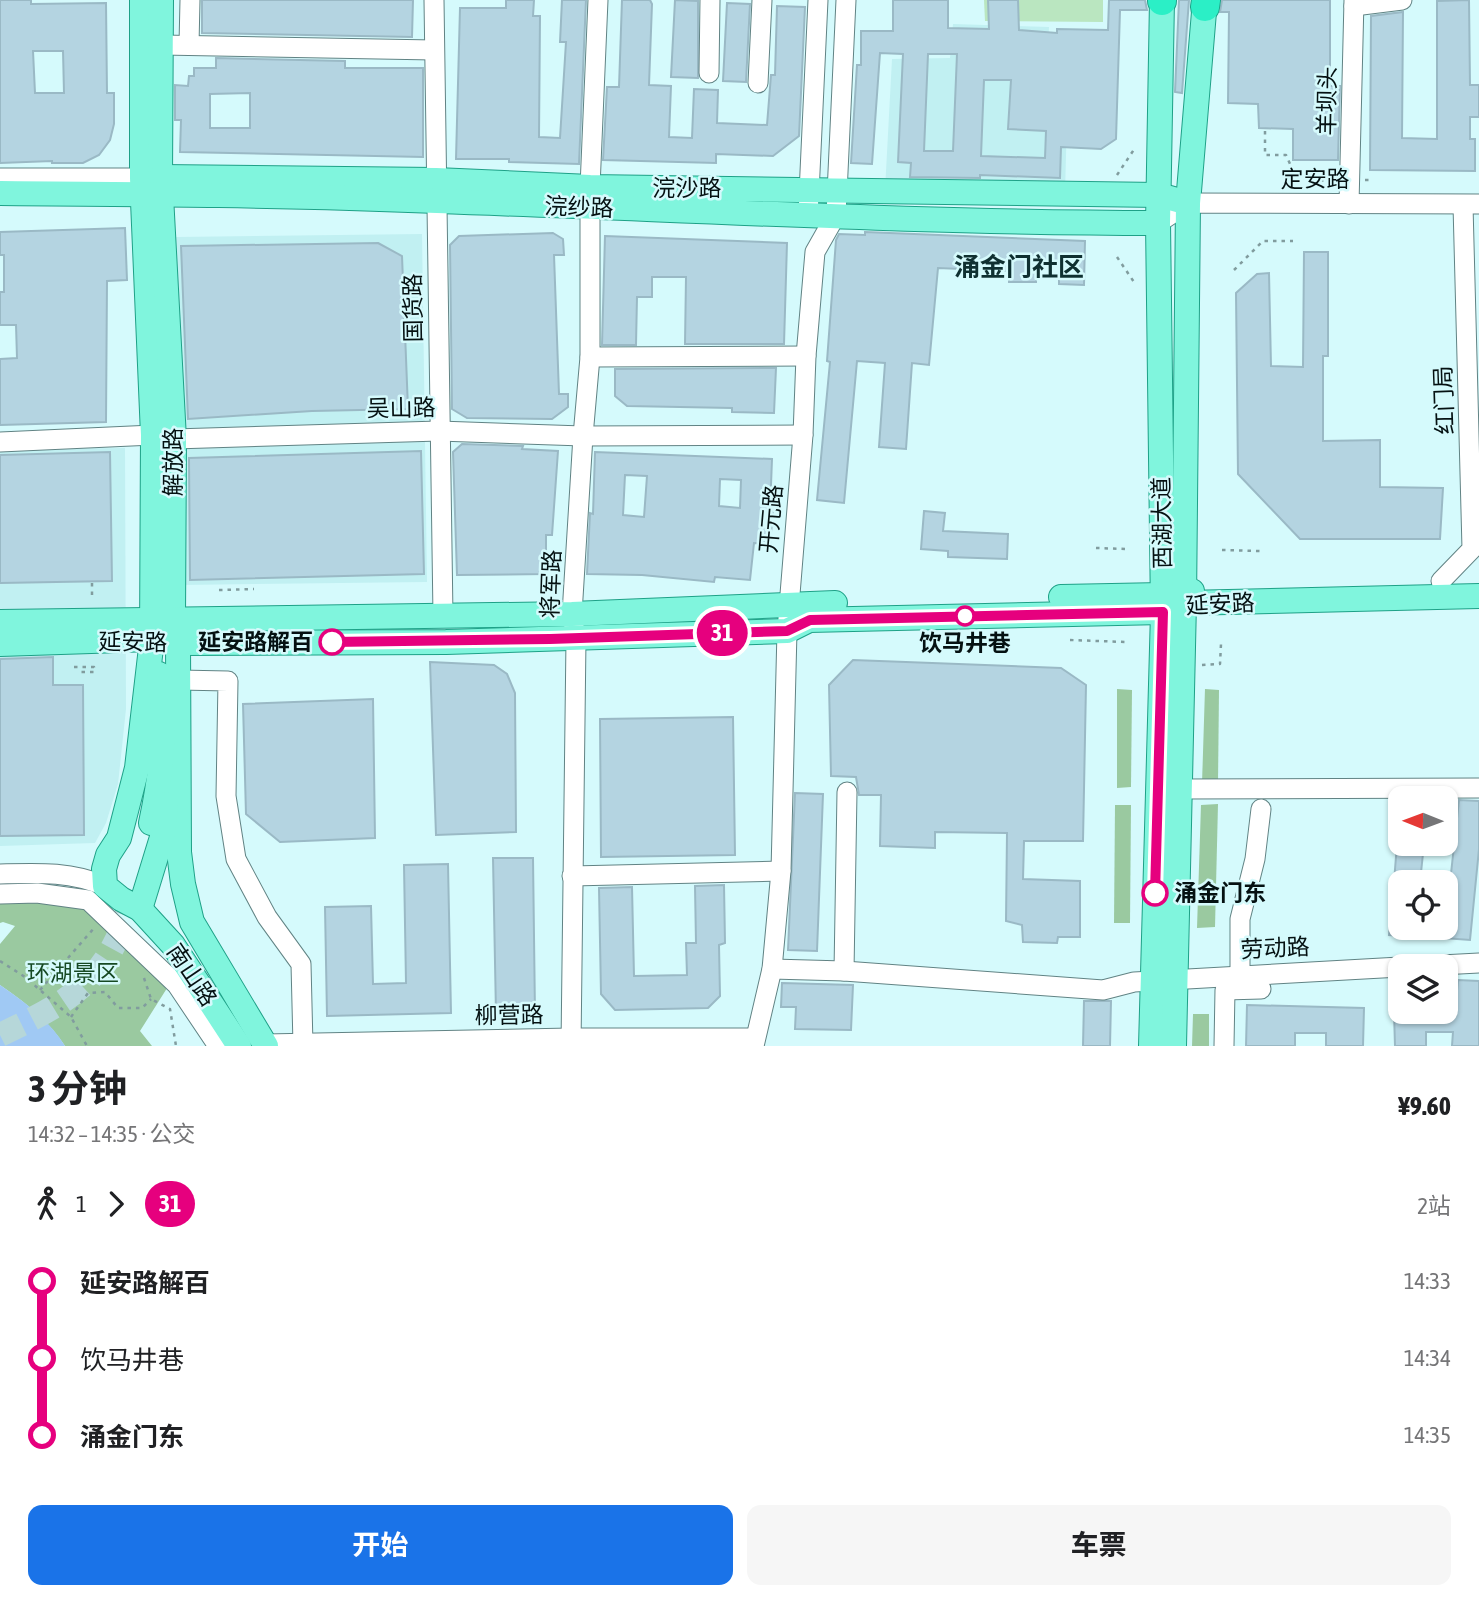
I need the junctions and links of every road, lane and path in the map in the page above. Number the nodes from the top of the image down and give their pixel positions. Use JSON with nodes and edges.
{"nodes":[{"id":1,"x":142,"y":0,"type":"edge"},
{"id":2,"x":161,"y":0,"type":"edge"},
{"id":3,"x":190,"y":0,"type":"edge"},
{"id":4,"x":433,"y":0,"type":"edge"},
{"id":5,"x":597,"y":0,"type":"edge"},
{"id":6,"x":710,"y":0,"type":"edge"},
{"id":7,"x":762,"y":0,"type":"edge"},
{"id":8,"x":818,"y":0,"type":"edge"},
{"id":9,"x":846,"y":0,"type":"edge"},
{"id":10,"x":1162,"y":0,"type":"edge"},
{"id":11,"x":1402,"y":0,"type":"edge"},
{"id":12,"x":1206,"y":2,"type":"edge"},
{"id":13,"x":1354,"y":3,"type":"edge"},
{"id":14,"x":162,"y":45,"type":"junction"},
{"id":15,"x":189,"y":45,"type":"junction"},
{"id":16,"x":434,"y":50,"type":"junction"},
{"id":17,"x":709,"y":73,"type":"dead end"},
{"id":18,"x":758,"y":83,"type":"dead end"},
{"id":19,"x":1265,"y":131,"type":"dead end"},
{"id":20,"x":1135,"y":148,"type":"dead end"},
{"id":21,"x":1117,"y":175,"type":"dead end"},
{"id":22,"x":0,"y":178,"type":"edge"},
{"id":23,"x":1373,"y":180,"type":"dead end"},
{"id":24,"x":1350,"y":181,"type":"junction"},
{"id":25,"x":152,"y":186,"type":"junction"},
{"id":26,"x":437,"y":190,"type":"junction"},
{"id":27,"x":808,"y":190,"type":"junction"},
{"id":28,"x":837,"y":190,"type":"junction"},
{"id":29,"x":0,"y":193,"type":"edge"},
{"id":30,"x":1159,"y":195,"type":"junction"},
{"id":31,"x":590,"y":197,"type":"junction"},
{"id":32,"x":1188,"y":202,"type":"junction"},
{"id":33,"x":1349,"y":204,"type":"junction"},
{"id":34,"x":1471,"y":204,"type":"edge"},
{"id":35,"x":808,"y":215,"type":"junction"},
{"id":36,"x":836,"y":215,"type":"junction"},
{"id":37,"x":1158,"y":223,"type":"junction"},
{"id":38,"x":1293,"y":241,"type":"dead end"},
{"id":39,"x":1117,"y":257,"type":"dead end"},
{"id":40,"x":1234,"y":270,"type":"dead end"},
{"id":41,"x":1136,"y":285,"type":"dead end"},
{"id":42,"x":806,"y":356,"type":"junction"},
{"id":43,"x":590,"y":357,"type":"junction"},
{"id":44,"x":439,"y":431,"type":"junction"},
{"id":45,"x":803,"y":435,"type":"junction"},
{"id":46,"x":583,"y":436,"type":"junction"},
{"id":47,"x":164,"y":437,"type":"junction"},
{"id":48,"x":0,"y":442,"type":"edge"},
{"id":49,"x":1096,"y":548,"type":"dead end"},
{"id":50,"x":1126,"y":549,"type":"dead end"},
{"id":51,"x":1222,"y":550,"type":"dead end"},
{"id":52,"x":1260,"y":551,"type":"dead end"},
{"id":53,"x":1479,"y":580,"type":"edge"},
{"id":54,"x":1441,"y":581,"type":"junction"},
{"id":55,"x":92,"y":583,"type":"dead end"},
{"id":56,"x":254,"y":589,"type":"dead end"},
{"id":57,"x":219,"y":590,"type":"dead end"},
{"id":58,"x":92,"y":595,"type":"dead end"},
{"id":59,"x":1479,"y":596,"type":"edge"},
{"id":60,"x":1173,"y":600,"type":"junction"},
{"id":61,"x":789,"y":604,"type":"junction"},
{"id":62,"x":443,"y":616,"type":"junction"},
{"id":63,"x":0,"y":622,"type":"edge"},
{"id":64,"x":159,"y":626,"type":"junction"},
{"id":65,"x":574,"y":627,"type":"junction"},
{"id":66,"x":787,"y":631,"type":"junction"},
{"id":67,"x":1070,"y":640,"type":"dead end"},
{"id":68,"x":1126,"y":642,"type":"dead end"},
{"id":69,"x":0,"y":643,"type":"edge"},
{"id":70,"x":178,"y":643,"type":"junction"},
{"id":71,"x":1220,"y":644,"type":"dead end"},
{"id":72,"x":1202,"y":665,"type":"dead end"},
{"id":73,"x":74,"y":667,"type":"dead end"},
{"id":74,"x":80,"y":672,"type":"dead end"},
{"id":75,"x":179,"y":680,"type":"junction"},
{"id":76,"x":1479,"y":788,"type":"edge"},
{"id":77,"x":1181,"y":789,"type":"junction"},
{"id":78,"x":847,"y":792,"type":"dead end"},
{"id":79,"x":1261,"y":808,"type":"dead end"},
{"id":80,"x":144,"y":858,"type":"tunnel mouth"},
{"id":81,"x":781,"y":871,"type":"junction"},
{"id":82,"x":0,"y":874,"type":"edge"},
{"id":83,"x":572,"y":876,"type":"junction"},
{"id":84,"x":105,"y":886,"type":"junction"},
{"id":85,"x":0,"y":894,"type":"edge"},
{"id":86,"x":140,"y":909,"type":"junction"},
{"id":87,"x":104,"y":916,"type":"junction"},
{"id":88,"x":192,"y":922,"type":"junction"},
{"id":89,"x":132,"y":942,"type":"junction"},
{"id":90,"x":173,"y":945,"type":"junction"},
{"id":91,"x":0,"y":961,"type":"edge"},
{"id":92,"x":1479,"y":963,"type":"edge"},
{"id":93,"x":1458,"y":964,"type":"edge"},
{"id":94,"x":772,"y":969,"type":"junction"},
{"id":95,"x":1388,"y":969,"type":"edge"},
{"id":96,"x":844,"y":971,"type":"junction"},
{"id":97,"x":1240,"y":974,"type":"junction"},
{"id":98,"x":1163,"y":980,"type":"junction"},
{"id":99,"x":1261,"y":988,"type":"junction"},
{"id":100,"x":40,"y":990,"type":"junction"},
{"id":101,"x":151,"y":999,"type":"junction"},
{"id":102,"x":71,"y":1017,"type":"junction"},
{"id":103,"x":571,"y":1042,"type":"edge"},
{"id":104,"x":754,"y":1042,"type":"edge"},
{"id":105,"x":266,"y":1045,"type":"edge"},
{"id":106,"x":303,"y":1045,"type":"edge"},
{"id":107,"x":87,"y":1046,"type":"edge"},
{"id":108,"x":176,"y":1046,"type":"edge"},
{"id":109,"x":218,"y":1046,"type":"edge"},
{"id":110,"x":230,"y":1046,"type":"edge"},
{"id":111,"x":239,"y":1046,"type":"edge"},
{"id":112,"x":1151,"y":1046,"type":"edge"},
{"id":113,"x":1174,"y":1046,"type":"edge"},
{"id":114,"x":1224,"y":1046,"type":"edge"}],
"edges":[{"from":1,"to":25,"type":"main road","name":"解放路"},
{"from":2,"to":14,"type":"main road","name":"解放路"},
{"from":3,"to":15,"type":"street"},
{"from":4,"to":16,"type":"street","name":"国货路"},
{"from":5,"to":31,"type":"street","name":"将军路"},
{"from":6,"to":17,"type":"street"},
{"from":7,"to":18,"type":"street"},
{"from":8,"to":27,"type":"street"},
{"from":9,"to":28,"type":"street","name":"开元路"},
{"from":10,"to":30,"type":"main road","name":"西湖大道"},
{"from":11,"to":13,"type":"street"},
{"from":12,"to":32,"type":"main road","name":"西湖大道"},
{"from":13,"to":24,"type":"street","name":"羊坝头"},
{"from":14,"to":15,"type":"street"},
{"from":14,"to":25,"type":"main road","name":"解放路"},
{"from":15,"to":16,"type":"street"},
{"from":16,"to":26,"type":"street","name":"国货路"},
{"from":19,"to":24,"type":"path"},
{"from":20,"to":21,"type":"path"},
{"from":22,"to":25,"type":"street"},
{"from":23,"to":24,"type":"path"},
{"from":24,"to":33,"type":"street","name":"羊坝头"},
{"from":25,"to":26,"type":"main road"},
{"from":25,"to":29,"type":"main road"},
{"from":25,"to":47,"type":"main road","name":"解放路"},
{"from":26,"to":31,"type":"main road","name":"浣沙路"},
{"from":26,"to":44,"type":"street","name":"国货路"},
{"from":27,"to":28,"type":"main road","name":"浣沙路"},
{"from":27,"to":31,"type":"main road","name":"浣沙路"},
{"from":27,"to":35,"type":"street"},
{"from":28,"to":30,"type":"main road","name":"浣沙路"},
{"from":28,"to":36,"type":"street","name":"开元路"},
{"from":30,"to":32,"type":"main road","name":"浣沙路"},
{"from":30,"to":37,"type":"main road","name":"西湖大道"},
{"from":31,"to":35,"type":"main road","name":"浣纱路"},
{"from":31,"to":43,"type":"street","name":"将军路"},
{"from":32,"to":33,"type":"street","name":"定安路"},
{"from":32,"to":37,"type":"street"},
{"from":32,"to":60,"type":"main road","name":"西湖大道"},
{"from":33,"to":34,"type":"street","name":"定安路"},
{"from":34,"to":54,"type":"street","name":"红门局"},
{"from":35,"to":36,"type":"main road","name":"浣纱路"},
{"from":36,"to":37,"type":"main road","name":"浣纱路"},
{"from":36,"to":42,"type":"street","name":"开元路"},
{"from":37,"to":60,"type":"main road","name":"西湖大道"},
{"from":38,"to":40,"type":"path"},
{"from":39,"to":41,"type":"path"},
{"from":42,"to":43,"type":"street"},
{"from":42,"to":45,"type":"street","name":"开元路"},
{"from":43,"to":46,"type":"street","name":"将军路"},
{"from":44,"to":46,"type":"street","name":"吴山路"},
{"from":44,"to":47,"type":"street","name":"吴山路"},
{"from":44,"to":62,"type":"street","name":"国货路"},
{"from":45,"to":46,"type":"street","name":"吴山路"},
{"from":45,"to":61,"type":"street","name":"开元路"},
{"from":46,"to":65,"type":"street","name":"将军路"},
{"from":47,"to":48,"type":"street","name":"吴山路"},
{"from":47,"to":64,"type":"main road","name":"解放路"},
{"from":49,"to":50,"type":"path"},
{"from":51,"to":52,"type":"path"},
{"from":53,"to":54,"type":"main road","name":"延安路"},
{"from":54,"to":60,"type":"main road","name":"延安路"},
{"from":55,"to":58,"type":"path"},
{"from":56,"to":57,"type":"path"},
{"from":59,"to":60,"type":"main road","name":"延安路"},
{"from":60,"to":61,"type":"main road","name":"延安路"},
{"from":60,"to":66,"type":"main road","name":"延安路"},
{"from":60,"to":77,"type":"main road","name":"西湖大道"},
{"from":60,"to":98,"type":"main road","name":"西湖大道"},
{"from":61,"to":65,"type":"main road","name":"延安路"},
{"from":61,"to":66,"type":"street","name":"开元路"},
{"from":62,"to":64,"type":"main road","name":"延安路"},
{"from":62,"to":65,"type":"main road","name":"延安路"},
{"from":63,"to":64,"type":"main road","name":"延安路"},
{"from":64,"to":69,"type":"main road","name":"延安路"},
{"from":64,"to":70,"type":"main road","name":"延安路"},
{"from":64,"to":80,"type":"main road"},
{"from":64,"to":84,"type":"main road"},
{"from":64,"to":86,"type":"main road"},
{"from":65,"to":66,"type":"main road","name":"延安路"},
{"from":65,"to":70,"type":"main road","name":"延安路"},
{"from":65,"to":83,"type":"street","name":"将军路"},
{"from":66,"to":81,"type":"street","name":"开元路"},
{"from":67,"to":68,"type":"path"},
{"from":70,"to":75,"type":"main road"},
{"from":71,"to":72,"type":"path"},
{"from":73,"to":74,"type":"path"},
{"from":75,"to":88,"type":"main road"},
{"from":75,"to":106,"type":"street"},
{"from":76,"to":77,"type":"street"},
{"from":77,"to":98,"type":"main road","name":"西湖大道"},
{"from":78,"to":96,"type":"street"},
{"from":79,"to":97,"type":"street"},
{"from":81,"to":83,"type":"street"},
{"from":81,"to":94,"type":"street","name":"开元路"},
{"from":82,"to":84,"type":"street"},
{"from":83,"to":103,"type":"street","name":"将军路"},
{"from":84,"to":86,"type":"main road","name":"南山路"},
{"from":85,"to":87,"type":"street"},
{"from":86,"to":90,"type":"main road","name":"南山路"},
{"from":87,"to":89,"type":"street"},
{"from":87,"to":100,"type":"path"},
{"from":88,"to":90,"type":"street"},
{"from":88,"to":105,"type":"main road","name":"南山路"},
{"from":89,"to":101,"type":"path"},
{"from":89,"to":109,"type":"street"},
{"from":90,"to":110,"type":"street"},
{"from":90,"to":111,"type":"main road","name":"南山路"},
{"from":91,"to":100,"type":"path"},
{"from":92,"to":93,"type":"street"},
{"from":94,"to":96,"type":"street","name":"劳动路"},
{"from":94,"to":104,"type":"street","name":"开元路"},
{"from":95,"to":99,"type":"street","name":"劳动路"},
{"from":96,"to":98,"type":"street","name":"劳动路"},
{"from":97,"to":98,"type":"street","name":"劳动路"},
{"from":97,"to":99,"type":"street","name":"劳动路"},
{"from":98,"to":112,"type":"main road","name":"西湖大道"},
{"from":98,"to":113,"type":"main road","name":"西湖大道"},
{"from":99,"to":114,"type":"street"},
{"from":100,"to":102,"type":"path"},
{"from":101,"to":102,"type":"path"},
{"from":101,"to":108,"type":"path"},
{"from":102,"to":107,"type":"path"},
{"from":103,"to":104,"type":"street","name":"柳营路"},
{"from":103,"to":106,"type":"street","name":"柳营路"},
{"from":105,"to":106,"type":"street","name":"柳营路"}]}
